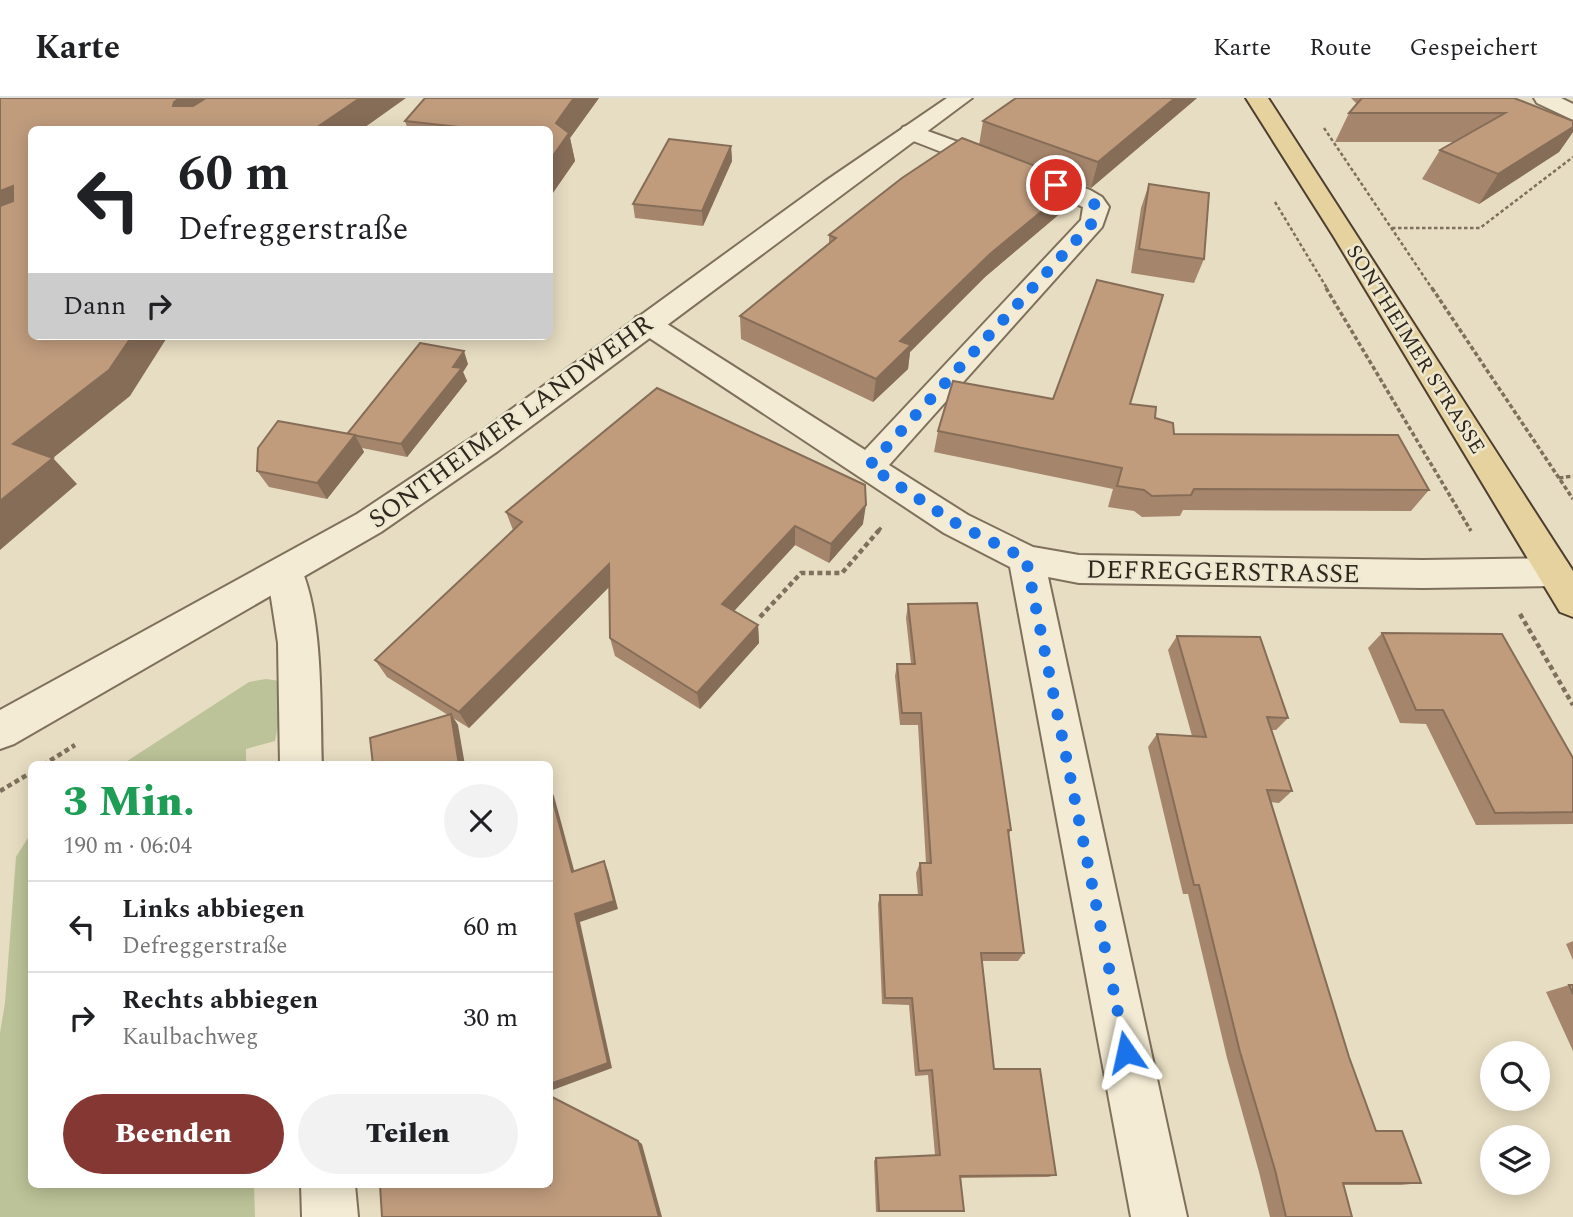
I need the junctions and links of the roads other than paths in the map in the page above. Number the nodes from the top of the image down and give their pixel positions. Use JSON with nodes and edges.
{"nodes":[{"id":1,"x":961,"y":98,"type":"edge"},
{"id":2,"x":1256,"y":98,"type":"edge"},
{"id":3,"x":1545,"y":98,"type":"edge"},
{"id":4,"x":1573,"y":113,"type":"edge"},
{"id":5,"x":911,"y":132,"type":"junction"},
{"id":6,"x":646,"y":323,"type":"junction"},
{"id":7,"x":869,"y":466,"type":"junction"},
{"id":8,"x":1026,"y":559,"type":"junction"},
{"id":9,"x":285,"y":572,"type":"junction"},
{"id":10,"x":1554,"y":572,"type":"junction"},
{"id":11,"x":1573,"y":602,"type":"edge"},
{"id":12,"x":0,"y":730,"type":"edge"},
{"id":13,"x":301,"y":761,"type":"edge"},
{"id":14,"x":328,"y":1188,"type":"edge"},
{"id":15,"x":330,"y":1217,"type":"edge"},
{"id":16,"x":1159,"y":1217,"type":"edge"}],
"edges":[{"from":1,"to":5,"type":"street","name":"SONTHEIMER LANDWEHR"},
{"from":2,"to":10,"type":"main road","name":"SONTHEIMER STRASSE"},
{"from":3,"to":4,"type":"street"},
{"from":5,"to":6,"type":"street","name":"SONTHEIMER LANDWEHR"},
{"from":5,"to":7,"type":"street"},
{"from":6,"to":7,"type":"street","name":"DEFREGGERSTRASSE"},
{"from":6,"to":9,"type":"street","name":"SONTHEIMER LANDWEHR"},
{"from":7,"to":8,"type":"street","name":"DEFREGGERSTRASSE"},
{"from":8,"to":10,"type":"street","name":"DEFREGGERSTRASSE"},
{"from":8,"to":16,"type":"street"},
{"from":9,"to":12,"type":"street","name":"SONTHEIMER LANDWEHR"},
{"from":9,"to":13,"type":"street"},
{"from":10,"to":11,"type":"main road","name":"SONTHEIMER STRASSE"},
{"from":14,"to":15,"type":"street"}]}
